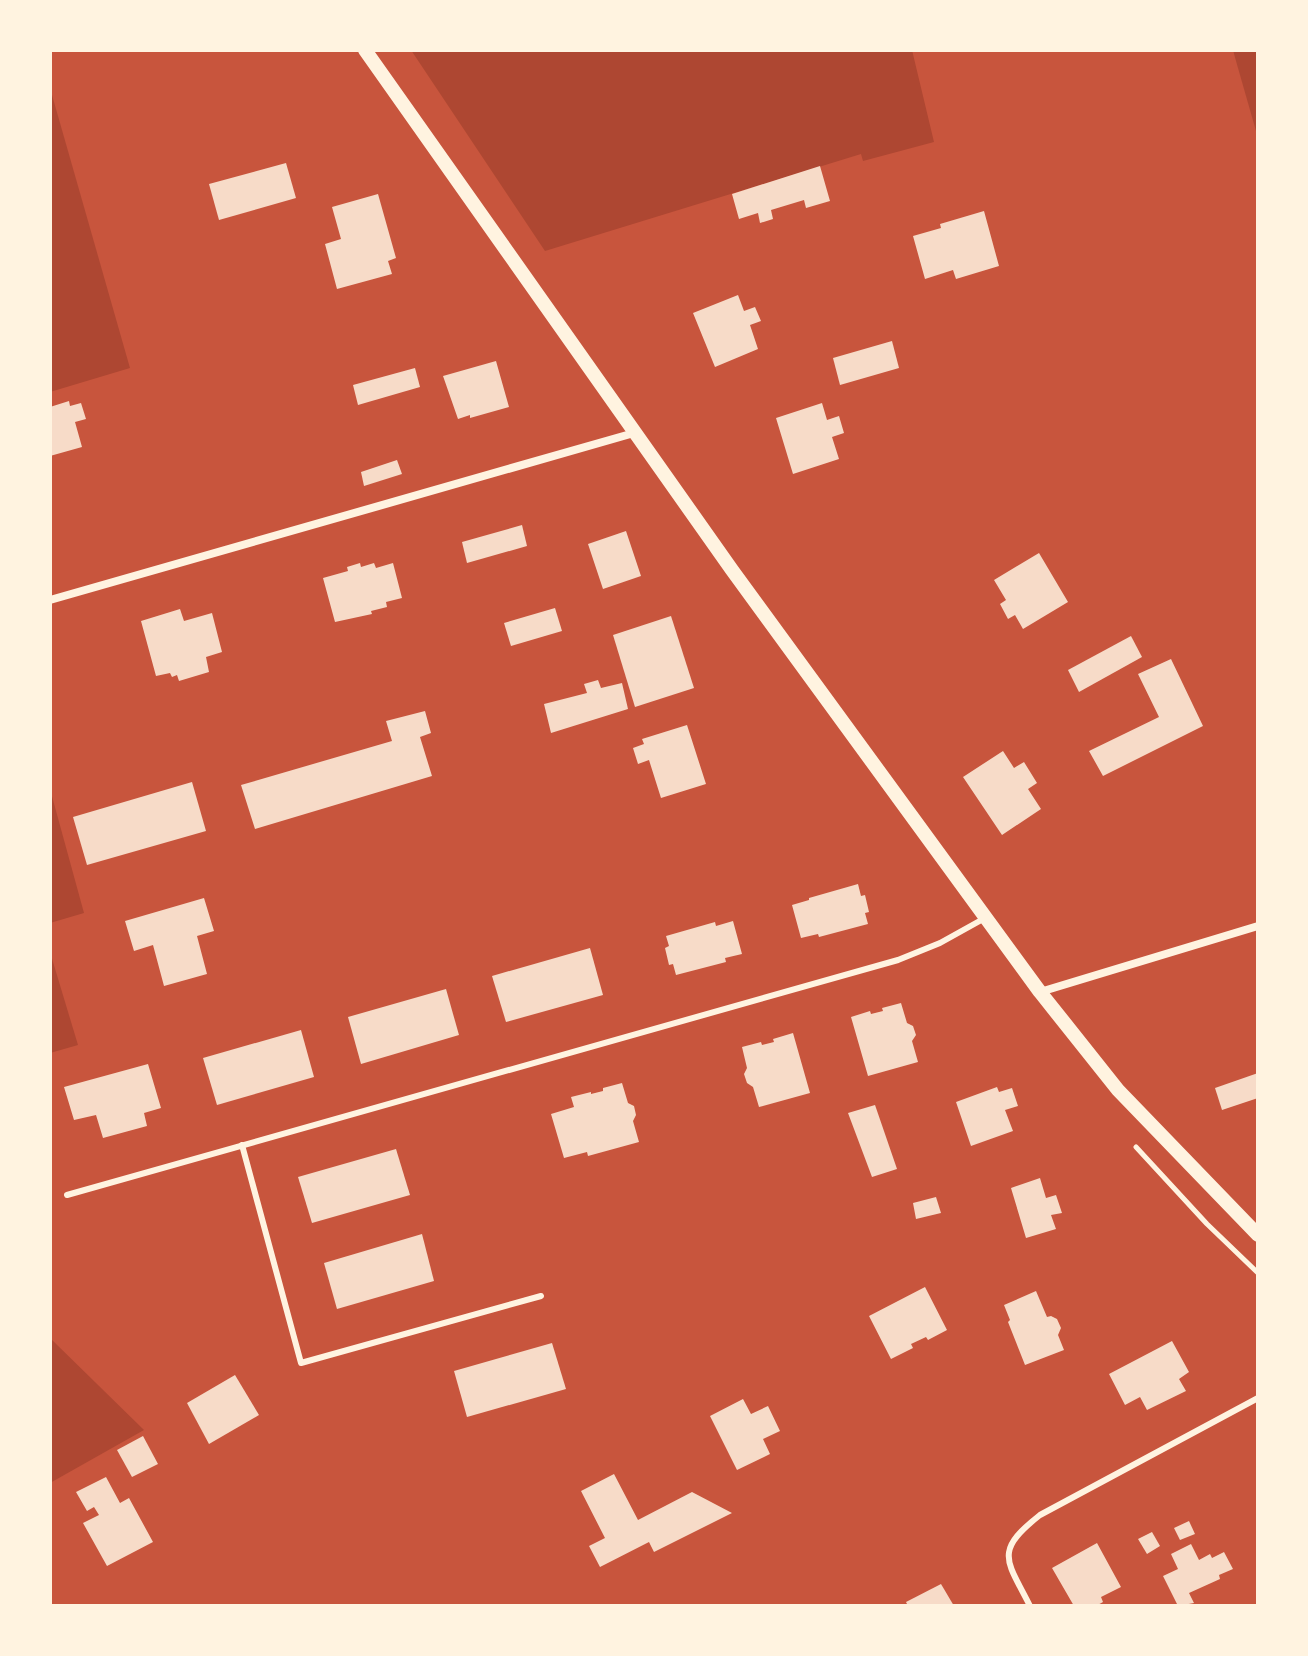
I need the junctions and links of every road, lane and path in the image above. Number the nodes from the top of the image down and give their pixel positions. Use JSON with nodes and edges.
{"nodes":[{"id":1,"x":365,"y":50,"type":"edge"},
{"id":2,"x":634,"y":433,"type":"junction"},
{"id":3,"x":50,"y":600,"type":"edge"},
{"id":4,"x":986,"y":917,"type":"junction"},
{"id":5,"x":1258,"y":926,"type":"edge"},
{"id":6,"x":1040,"y":992,"type":"junction"},
{"id":7,"x":242,"y":1145,"type":"junction"},
{"id":8,"x":67,"y":1195,"type":"dead end"},
{"id":9,"x":1258,"y":1235,"type":"edge"},
{"id":10,"x":541,"y":1296,"type":"dead end"},
{"id":11,"x":1258,"y":1398,"type":"edge"},
{"id":12,"x":1030,"y":1606,"type":"edge"}],
"edges":[{"from":1,"to":2,"type":"street"},
{"from":2,"to":3,"type":"street"},
{"from":2,"to":4,"type":"street"},
{"from":4,"to":6,"type":"street"},
{"from":4,"to":7,"type":"lane"},
{"from":5,"to":6,"type":"street"},
{"from":6,"to":9,"type":"street"},
{"from":7,"to":8,"type":"lane"},
{"from":7,"to":10,"type":"lane"},
{"from":11,"to":12,"type":"lane"}]}
